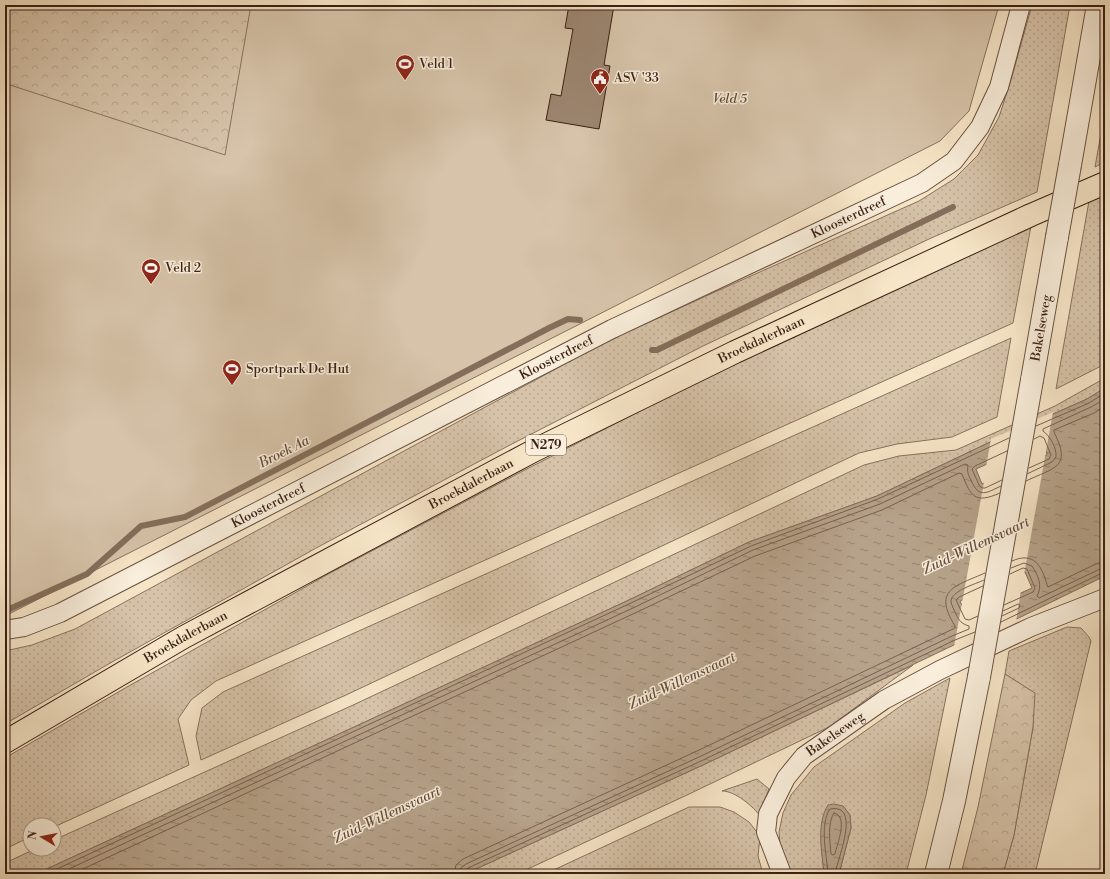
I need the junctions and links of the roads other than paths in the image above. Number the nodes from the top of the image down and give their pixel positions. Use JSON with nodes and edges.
{"nodes":[{"id":1,"x":1021,"y":5,"type":"edge"},
{"id":2,"x":1098,"y":5,"type":"edge"},
{"id":3,"x":1105,"y":183,"type":"edge"},
{"id":4,"x":1105,"y":598,"type":"edge"},
{"id":5,"x":5,"y":630,"type":"edge"},
{"id":6,"x":5,"y":742,"type":"edge"},
{"id":7,"x":782,"y":874,"type":"edge"},
{"id":8,"x":936,"y":874,"type":"edge"}],
"edges":[{"from":1,"to":5,"type":"street","name":"Kloosterdreef"},
{"from":2,"to":8,"type":"street","name":"Bakelseweg","bridge":true},
{"from":3,"to":6,"type":"main road","name":"Broekdalerbaan","number":"N279"},
{"from":4,"to":7,"type":"street","name":"Bakelseweg"}]}
